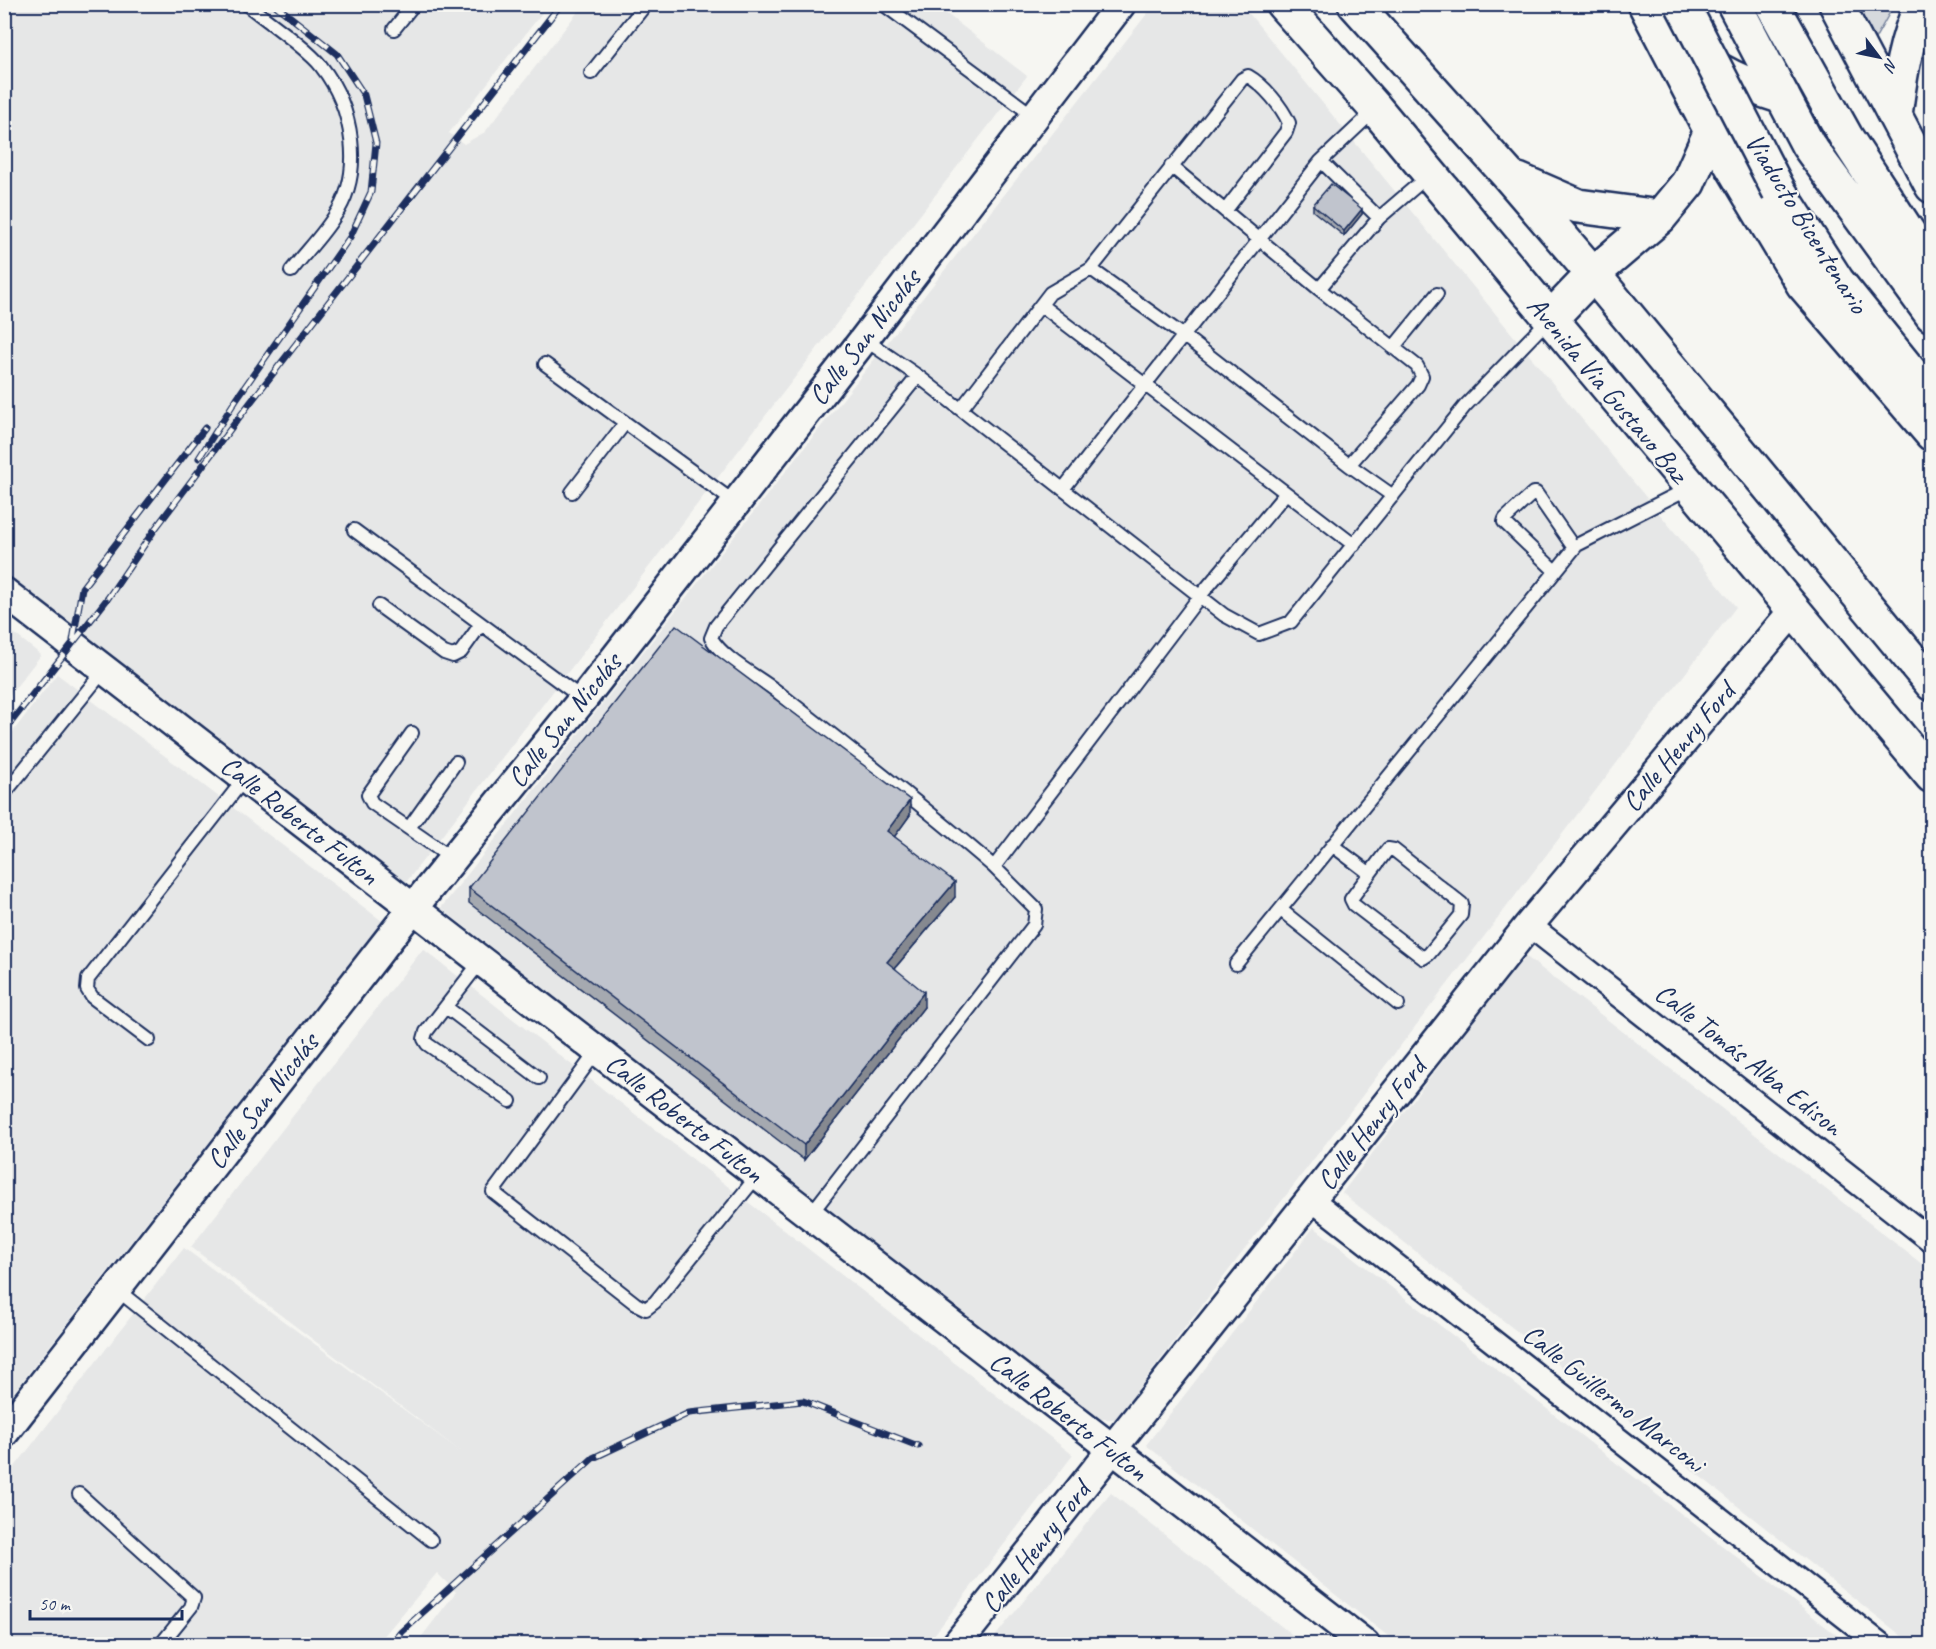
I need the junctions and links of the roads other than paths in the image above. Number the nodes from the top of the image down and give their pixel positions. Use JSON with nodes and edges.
{"nodes":[{"id":1,"x":246,"y":4,"type":"edge"},
{"id":2,"x":414,"y":4,"type":"edge"},
{"id":3,"x":646,"y":4,"type":"edge"},
{"id":4,"x":883,"y":4,"type":"edge"},
{"id":5,"x":1121,"y":4,"type":"edge"},
{"id":6,"x":1282,"y":4,"type":"edge"},
{"id":7,"x":1354,"y":4,"type":"edge"},
{"id":8,"x":1682,"y":4,"type":"edge"},
{"id":9,"x":1734,"y":4,"type":"edge"},
{"id":10,"x":1772,"y":4,"type":"edge"},
{"id":11,"x":1836,"y":4,"type":"edge"},
{"id":12,"x":1922,"y":4,"type":"edge"},
{"id":13,"x":1651,"y":15,"type":"edge"},
{"id":14,"x":394,"y":29,"type":"dead end"},
{"id":15,"x":591,"y":73,"type":"dead end"},
{"id":16,"x":1783,"y":97,"type":"junction"},
{"id":17,"x":1376,"y":110,"type":"junction"},
{"id":18,"x":1895,"y":115,"type":"junction"},
{"id":19,"x":1035,"y":117,"type":"junction"},
{"id":20,"x":1711,"y":131,"type":"junction"},
{"id":21,"x":1321,"y":161,"type":"junction"},
{"id":22,"x":1171,"y":166,"type":"junction"},
{"id":23,"x":1430,"y":175,"type":"junction"},
{"id":24,"x":1509,"y":176,"type":"junction"},
{"id":25,"x":1932,"y":186,"type":"edge"},
{"id":26,"x":1225,"y":211,"type":"junction"},
{"id":27,"x":1659,"y":217,"type":"junction"},
{"id":28,"x":1378,"y":218,"type":"junction"},
{"id":29,"x":1259,"y":240,"type":"junction"},
{"id":30,"x":1092,"y":269,"type":"junction"},
{"id":31,"x":1932,"y":269,"type":"edge"},
{"id":32,"x":291,"y":271,"type":"dead end"},
{"id":33,"x":1593,"y":274,"type":"junction"},
{"id":34,"x":1319,"y":289,"type":"junction"},
{"id":35,"x":1437,"y":294,"type":"dead end"},
{"id":36,"x":1041,"y":305,"type":"junction"},
{"id":37,"x":1932,"y":315,"type":"edge"},
{"id":38,"x":1550,"y":319,"type":"junction"},
{"id":39,"x":1184,"y":336,"type":"junction"},
{"id":40,"x":864,"y":339,"type":"junction"},
{"id":41,"x":1393,"y":348,"type":"junction"},
{"id":42,"x":545,"y":364,"type":"dead end"},
{"id":43,"x":918,"y":376,"type":"junction"},
{"id":44,"x":1146,"y":384,"type":"junction"},
{"id":45,"x":1932,"y":399,"type":"edge"},
{"id":46,"x":961,"y":409,"type":"junction"},
{"id":47,"x":626,"y":423,"type":"junction"},
{"id":48,"x":1932,"y":434,"type":"edge"},
{"id":49,"x":1349,"y":465,"type":"junction"},
{"id":50,"x":1690,"y":488,"type":"junction"},
{"id":51,"x":1063,"y":489,"type":"junction"},
{"id":52,"x":572,"y":492,"type":"dead end"},
{"id":53,"x":1286,"y":493,"type":"junction"},
{"id":54,"x":1393,"y":496,"type":"junction"},
{"id":55,"x":734,"y":502,"type":"junction"},
{"id":56,"x":354,"y":530,"type":"dead end"},
{"id":57,"x":1354,"y":544,"type":"junction"},
{"id":58,"x":1574,"y":548,"type":"junction"},
{"id":59,"x":1556,"y":571,"type":"junction"},
{"id":60,"x":4,"y":592,"type":"edge"},
{"id":61,"x":1200,"y":596,"type":"junction"},
{"id":62,"x":379,"y":606,"type":"dead end"},
{"id":63,"x":1792,"y":610,"type":"junction"},
{"id":64,"x":481,"y":624,"type":"junction"},
{"id":65,"x":105,"y":669,"type":"junction"},
{"id":66,"x":1932,"y":684,"type":"edge"},
{"id":67,"x":582,"y":699,"type":"junction"},
{"id":68,"x":412,"y":733,"type":"dead end"},
{"id":69,"x":456,"y":762,"type":"dead end"},
{"id":70,"x":1932,"y":776,"type":"edge"},
{"id":71,"x":245,"y":778,"type":"junction"},
{"id":72,"x":4,"y":794,"type":"edge"},
{"id":73,"x":409,"y":828,"type":"junction"},
{"id":74,"x":1332,"y":845,"type":"junction"},
{"id":75,"x":453,"y":859,"type":"junction"},
{"id":76,"x":994,"y":867,"type":"junction"},
{"id":77,"x":1369,"y":873,"type":"junction"},
{"id":78,"x":414,"y":908,"type":"junction"},
{"id":79,"x":1281,"y":910,"type":"junction"},
{"id":80,"x":1529,"y":925,"type":"junction"},
{"id":81,"x":481,"y":961,"type":"junction"},
{"id":82,"x":1236,"y":964,"type":"dead end"},
{"id":83,"x":1398,"y":1004,"type":"dead end"},
{"id":84,"x":446,"y":1007,"type":"junction"},
{"id":85,"x":149,"y":1040,"type":"dead end"},
{"id":86,"x":597,"y":1051,"type":"junction"},
{"id":87,"x":539,"y":1078,"type":"dead end"},
{"id":88,"x":510,"y":1101,"type":"dead end"},
{"id":89,"x":758,"y":1175,"type":"junction"},
{"id":90,"x":1311,"y":1199,"type":"junction"},
{"id":91,"x":810,"y":1215,"type":"junction"},
{"id":92,"x":1932,"y":1240,"type":"edge"},
{"id":93,"x":115,"y":1288,"type":"junction"},
{"id":94,"x":4,"y":1433,"type":"edge"},
{"id":95,"x":1112,"y":1449,"type":"junction"},
{"id":96,"x":79,"y":1494,"type":"dead end"},
{"id":97,"x":431,"y":1540,"type":"dead end"},
{"id":98,"x":161,"y":1644,"type":"edge"},
{"id":99,"x":957,"y":1644,"type":"edge"},
{"id":100,"x":1365,"y":1644,"type":"edge"},
{"id":101,"x":1880,"y":1644,"type":"edge"}],
"edges":[{"from":1,"to":32,"type":"lane"},
{"from":2,"to":14,"type":"lane"},
{"from":3,"to":15,"type":"lane"},
{"from":4,"to":19,"type":"lane"},
{"from":5,"to":19,"type":"street","name":"Calle San Nicolás"},
{"from":6,"to":17,"type":"main road","name":"Avenida Via Gustavo Baz"},
{"from":7,"to":24,"type":"main road"},
{"from":8,"to":45,"type":"main road","name":"Viaducto Bicentenario","bridge":true},
{"from":9,"to":16,"type":"main road"},
{"from":10,"to":31,"type":"main road"},
{"from":11,"to":18,"type":"main road"},
{"from":12,"to":18,"type":"main road"},
{"from":13,"to":16,"type":"main road"},
{"from":13,"to":20,"type":"main road"},
{"from":16,"to":37,"type":"main road"},
{"from":17,"to":21,"type":"lane"},
{"from":17,"to":23,"type":"main road","name":"Avenida Via Gustavo Baz"},
{"from":18,"to":25,"type":"main road"},
{"from":19,"to":40,"type":"street","name":"Calle San Nicolás"},
{"from":20,"to":27,"type":"main road"},
{"from":20,"to":48,"type":"main road"},
{"from":21,"to":28,"type":"lane"},
{"from":21,"to":29,"type":"lane"},
{"from":22,"to":26,"type":"lane"},
{"from":22,"to":26,"type":"lane"},
{"from":22,"to":30,"type":"lane"},
{"from":23,"to":28,"type":"lane"},
{"from":23,"to":38,"type":"main road","name":"Avenida Via Gustavo Baz"},
{"from":24,"to":27,"type":"main road"},
{"from":24,"to":33,"type":"main road"},
{"from":26,"to":29,"type":"lane"},
{"from":27,"to":33,"type":"main road"},
{"from":28,"to":34,"type":"lane"},
{"from":29,"to":34,"type":"lane"},
{"from":29,"to":39,"type":"lane"},
{"from":30,"to":36,"type":"lane"},
{"from":30,"to":39,"type":"lane"},
{"from":33,"to":38,"type":"main road"},
{"from":33,"to":66,"type":"main road"},
{"from":34,"to":41,"type":"lane"},
{"from":35,"to":41,"type":"lane"},
{"from":36,"to":44,"type":"lane"},
{"from":36,"to":46,"type":"lane"},
{"from":38,"to":50,"type":"main road","name":"Avenida Via Gustavo Baz"},
{"from":38,"to":54,"type":"lane"},
{"from":39,"to":44,"type":"lane"},
{"from":39,"to":49,"type":"lane"},
{"from":40,"to":43,"type":"lane"},
{"from":40,"to":55,"type":"street","name":"Calle San Nicolás"},
{"from":41,"to":49,"type":"lane"},
{"from":42,"to":47,"type":"lane"},
{"from":43,"to":46,"type":"lane"},
{"from":43,"to":76,"type":"lane"},
{"from":44,"to":51,"type":"lane"},
{"from":44,"to":53,"type":"lane"},
{"from":46,"to":51,"type":"lane"},
{"from":47,"to":52,"type":"lane"},
{"from":47,"to":55,"type":"lane"},
{"from":49,"to":54,"type":"lane"},
{"from":50,"to":58,"type":"lane"},
{"from":50,"to":63,"type":"main road","name":"Avenida Via Gustavo Baz"},
{"from":51,"to":61,"type":"lane"},
{"from":53,"to":57,"type":"lane"},
{"from":53,"to":61,"type":"lane"},
{"from":54,"to":57,"type":"lane"},
{"from":55,"to":67,"type":"street","name":"Calle San Nicolás"},
{"from":56,"to":64,"type":"lane"},
{"from":57,"to":61,"type":"lane"},
{"from":58,"to":59,"type":"lane"},
{"from":58,"to":59,"type":"lane"},
{"from":59,"to":74,"type":"lane"},
{"from":60,"to":65,"type":"street","name":"Calle Roberto Fulton"},
{"from":61,"to":76,"type":"lane"},
{"from":62,"to":64,"type":"lane"},
{"from":63,"to":70,"type":"main road","name":"Avenida Via Gustavo Baz"},
{"from":63,"to":80,"type":"street","name":"Calle Henry Ford"},
{"from":64,"to":67,"type":"lane"},
{"from":65,"to":71,"type":"street","name":"Calle Roberto Fulton"},
{"from":65,"to":72,"type":"lane"},
{"from":67,"to":75,"type":"street","name":"Calle San Nicolás"},
{"from":68,"to":73,"type":"lane"},
{"from":69,"to":73,"type":"lane"},
{"from":71,"to":78,"type":"street","name":"Calle Roberto Fulton"},
{"from":71,"to":85,"type":"lane"},
{"from":73,"to":75,"type":"lane"},
{"from":74,"to":77,"type":"lane"},
{"from":74,"to":79,"type":"lane"},
{"from":75,"to":78,"type":"street","name":"Calle San Nicolás"},
{"from":76,"to":91,"type":"lane"},
{"from":77,"to":77,"type":"lane"},
{"from":78,"to":81,"type":"street","name":"Calle Roberto Fulton"},
{"from":78,"to":93,"type":"street","name":"Calle San Nicolás"},
{"from":79,"to":82,"type":"lane"},
{"from":79,"to":83,"type":"lane"},
{"from":80,"to":90,"type":"street","name":"Calle Henry Ford"},
{"from":80,"to":92,"type":"street","name":"Calle Tomás Alba Edison"},
{"from":81,"to":84,"type":"lane"},
{"from":81,"to":86,"type":"street","name":"Calle Roberto Fulton"},
{"from":84,"to":87,"type":"lane"},
{"from":84,"to":88,"type":"lane"},
{"from":86,"to":89,"type":"street","name":"Calle Roberto Fulton"},
{"from":86,"to":89,"type":"lane"},
{"from":89,"to":91,"type":"street","name":"Calle Roberto Fulton"},
{"from":90,"to":95,"type":"street","name":"Calle Henry Ford"},
{"from":90,"to":101,"type":"street","name":"Calle Guillermo Marconi"},
{"from":91,"to":95,"type":"street","name":"Calle Roberto Fulton"},
{"from":93,"to":94,"type":"street","name":"Calle San Nicolás"},
{"from":93,"to":97,"type":"lane"},
{"from":95,"to":99,"type":"street","name":"Calle Henry Ford"},
{"from":95,"to":100,"type":"street","name":"Calle Roberto Fulton"},
{"from":96,"to":98,"type":"lane"}]}
